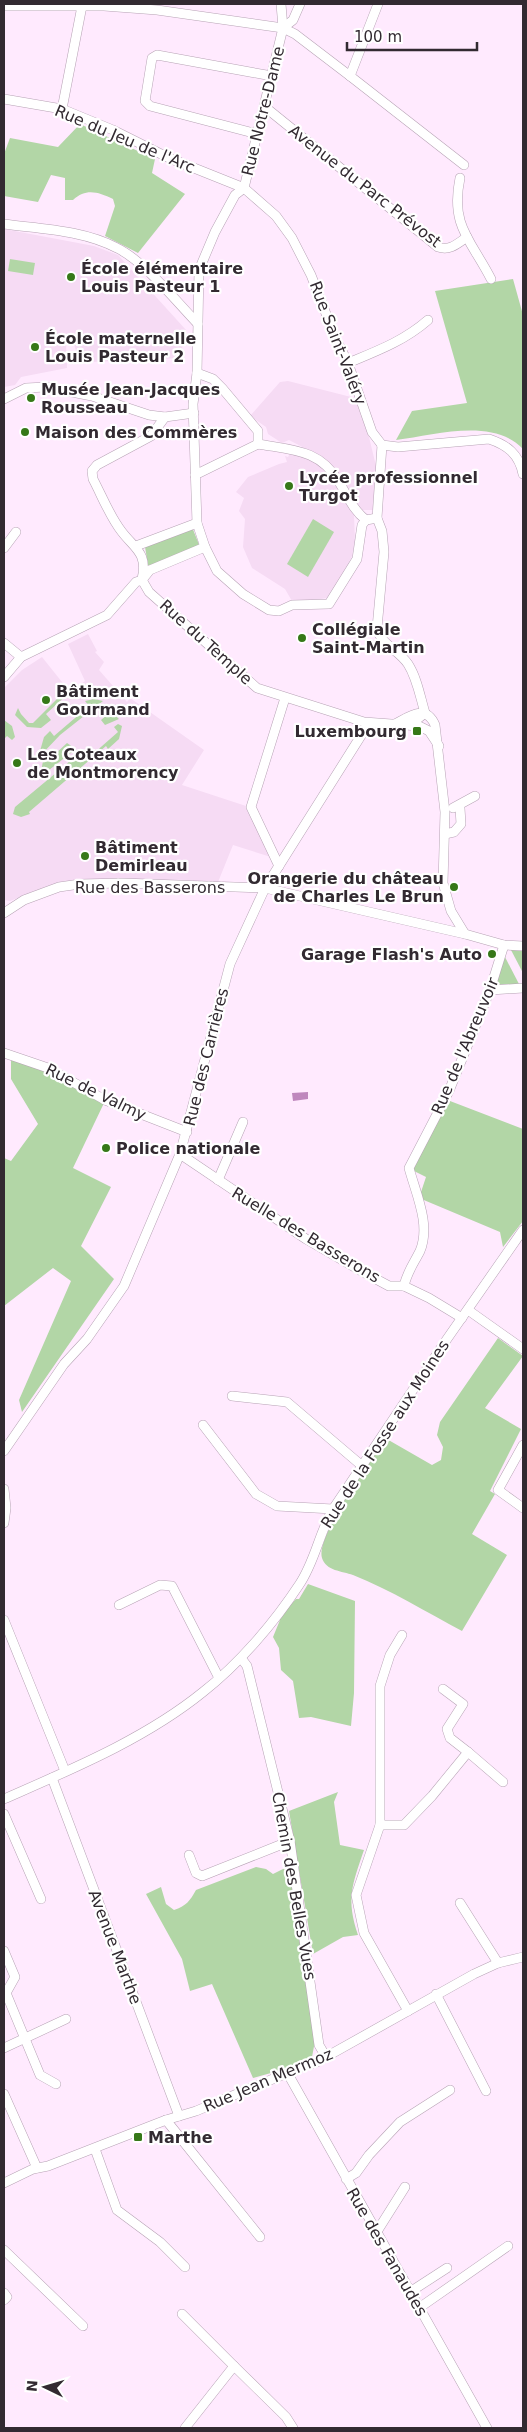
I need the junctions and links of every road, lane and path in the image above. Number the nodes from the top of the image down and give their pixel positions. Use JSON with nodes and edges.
{"nodes":[{"id":1,"x":281,"y":4,"type":"edge"},
{"id":2,"x":300,"y":4,"type":"edge"},
{"id":3,"x":378,"y":4,"type":"edge"},
{"id":4,"x":4,"y":6,"type":"edge"},
{"id":5,"x":82,"y":6,"type":"junction"},
{"id":6,"x":283,"y":28,"type":"junction"},
{"id":7,"x":272,"y":76,"type":"junction"},
{"id":8,"x":350,"y":76,"type":"junction"},
{"id":9,"x":4,"y":99,"type":"edge"},
{"id":10,"x":265,"y":107,"type":"junction"},
{"id":11,"x":62,"y":108,"type":"junction"},
{"id":12,"x":257,"y":134,"type":"junction"},
{"id":13,"x":464,"y":166,"type":"dead end"},
{"id":14,"x":460,"y":178,"type":"dead end"},
{"id":15,"x":244,"y":188,"type":"junction"},
{"id":16,"x":4,"y":224,"type":"edge"},
{"id":17,"x":467,"y":237,"type":"junction"},
{"id":18,"x":491,"y":279,"type":"dead end"},
{"id":19,"x":428,"y":320,"type":"dead end"},
{"id":20,"x":198,"y":324,"type":"junction"},
{"id":21,"x":348,"y":363,"type":"junction"},
{"id":22,"x":197,"y":373,"type":"junction"},
{"id":23,"x":4,"y":399,"type":"edge"},
{"id":24,"x":194,"y":413,"type":"junction"},
{"id":25,"x":165,"y":417,"type":"junction"},
{"id":26,"x":258,"y":444,"type":"junction"},
{"id":27,"x":382,"y":444,"type":"junction"},
{"id":28,"x":523,"y":474,"type":"edge"},
{"id":29,"x":195,"y":475,"type":"junction"},
{"id":30,"x":377,"y":518,"type":"junction"},
{"id":31,"x":366,"y":520,"type":"junction"},
{"id":32,"x":197,"y":523,"type":"junction"},
{"id":33,"x":16,"y":532,"type":"dead end"},
{"id":34,"x":5,"y":543,"type":"edge"},
{"id":35,"x":136,"y":546,"type":"junction"},
{"id":36,"x":205,"y":547,"type":"junction"},
{"id":37,"x":142,"y":580,"type":"junction"},
{"id":38,"x":4,"y":643,"type":"edge"},
{"id":39,"x":21,"y":657,"type":"junction"},
{"id":40,"x":4,"y":677,"type":"edge"},
{"id":41,"x":285,"y":698,"type":"junction"},
{"id":42,"x":425,"y":713,"type":"junction"},
{"id":43,"x":369,"y":723,"type":"junction"},
{"id":44,"x":394,"y":724,"type":"junction"},
{"id":45,"x":410,"y":725,"type":"junction"},
{"id":46,"x":439,"y":746,"type":"junction"},
{"id":47,"x":475,"y":796,"type":"dead end"},
{"id":48,"x":456,"y":806,"type":"junction"},
{"id":49,"x":445,"y":812,"type":"junction"},
{"id":50,"x":445,"y":834,"type":"junction"},
{"id":51,"x":279,"y":866,"type":"junction"},
{"id":52,"x":265,"y":888,"type":"junction"},
{"id":53,"x":5,"y":910,"type":"edge"},
{"id":54,"x":465,"y":934,"type":"junction"},
{"id":55,"x":504,"y":945,"type":"junction"},
{"id":56,"x":523,"y":946,"type":"edge"},
{"id":57,"x":523,"y":988,"type":"edge"},
{"id":58,"x":490,"y":990,"type":"junction"},
{"id":59,"x":4,"y":1053,"type":"edge"},
{"id":60,"x":243,"y":1122,"type":"dead end"},
{"id":61,"x":187,"y":1132,"type":"junction"},
{"id":62,"x":180,"y":1154,"type":"junction"},
{"id":63,"x":218,"y":1180,"type":"junction"},
{"id":64,"x":523,"y":1230,"type":"edge"},
{"id":65,"x":404,"y":1286,"type":"junction"},
{"id":66,"x":468,"y":1310,"type":"junction"},
{"id":67,"x":462,"y":1318,"type":"junction"},
{"id":68,"x":523,"y":1349,"type":"edge"},
{"id":69,"x":232,"y":1396,"type":"dead end"},
{"id":70,"x":203,"y":1425,"type":"dead end"},
{"id":71,"x":523,"y":1445,"type":"edge"},
{"id":72,"x":4,"y":1451,"type":"edge"},
{"id":73,"x":361,"y":1465,"type":"junction"},
{"id":74,"x":4,"y":1489,"type":"edge"},
{"id":75,"x":523,"y":1508,"type":"edge"},
{"id":76,"x":333,"y":1510,"type":"junction"},
{"id":77,"x":4,"y":1523,"type":"edge"},
{"id":78,"x":119,"y":1605,"type":"dead end"},
{"id":79,"x":4,"y":1620,"type":"edge"},
{"id":80,"x":402,"y":1635,"type":"dead end"},
{"id":81,"x":241,"y":1658,"type":"junction"},
{"id":82,"x":219,"y":1678,"type":"junction"},
{"id":83,"x":443,"y":1689,"type":"dead end"},
{"id":84,"x":468,"y":1752,"type":"junction"},
{"id":85,"x":65,"y":1772,"type":"junction"},
{"id":86,"x":52,"y":1778,"type":"junction"},
{"id":87,"x":503,"y":1782,"type":"dead end"},
{"id":88,"x":4,"y":1799,"type":"edge"},
{"id":89,"x":4,"y":1814,"type":"edge"},
{"id":90,"x":380,"y":1825,"type":"junction"},
{"id":91,"x":290,"y":1841,"type":"junction"},
{"id":92,"x":189,"y":1855,"type":"dead end"},
{"id":93,"x":41,"y":1899,"type":"dead end"},
{"id":94,"x":460,"y":1903,"type":"dead end"},
{"id":95,"x":4,"y":1951,"type":"edge"},
{"id":96,"x":523,"y":1957,"type":"edge"},
{"id":97,"x":498,"y":1964,"type":"junction"},
{"id":98,"x":436,"y":1994,"type":"junction"},
{"id":99,"x":408,"y":2011,"type":"junction"},
{"id":100,"x":66,"y":2019,"type":"dead end"},
{"id":101,"x":25,"y":2038,"type":"junction"},
{"id":102,"x":4,"y":2048,"type":"edge"},
{"id":103,"x":326,"y":2057,"type":"junction"},
{"id":104,"x":288,"y":2074,"type":"junction"},
{"id":105,"x":56,"y":2084,"type":"dead end"},
{"id":106,"x":450,"y":2090,"type":"dead end"},
{"id":107,"x":486,"y":2092,"type":"dead end"},
{"id":108,"x":4,"y":2094,"type":"edge"},
{"id":109,"x":179,"y":2116,"type":"junction"},
{"id":110,"x":166,"y":2120,"type":"junction"},
{"id":111,"x":95,"y":2149,"type":"junction"},
{"id":112,"x":37,"y":2168,"type":"junction"},
{"id":113,"x":346,"y":2179,"type":"junction"},
{"id":114,"x":4,"y":2183,"type":"edge"},
{"id":115,"x":404,"y":2187,"type":"dead end"},
{"id":116,"x":376,"y":2233,"type":"junction"},
{"id":117,"x":260,"y":2237,"type":"dead end"},
{"id":118,"x":508,"y":2246,"type":"dead end"},
{"id":119,"x":4,"y":2250,"type":"edge"},
{"id":120,"x":185,"y":2267,"type":"dead end"},
{"id":121,"x":447,"y":2268,"type":"dead end"},
{"id":122,"x":410,"y":2292,"type":"junction"},
{"id":123,"x":4,"y":2294,"type":"edge"},
{"id":124,"x":4,"y":2300,"type":"edge"},
{"id":125,"x":419,"y":2308,"type":"junction"},
{"id":126,"x":182,"y":2314,"type":"dead end"},
{"id":127,"x":83,"y":2326,"type":"dead end"},
{"id":128,"x":234,"y":2366,"type":"junction"},
{"id":129,"x":186,"y":2428,"type":"edge"},
{"id":130,"x":293,"y":2428,"type":"edge"},
{"id":131,"x":487,"y":2428,"type":"edge"}],
"edges":[{"from":1,"to":6,"type":"street","name":"Rue Notre-Dame"},
{"from":2,"to":6,"type":"street"},
{"from":3,"to":8,"type":"street"},
{"from":4,"to":5,"type":"street"},
{"from":5,"to":6,"type":"street"},
{"from":5,"to":11,"type":"street"},
{"from":6,"to":7,"type":"street","name":"Rue Notre-Dame"},
{"from":6,"to":8,"type":"street"},
{"from":7,"to":10,"type":"street","name":"Rue Notre-Dame"},
{"from":7,"to":12,"type":"street"},
{"from":8,"to":13,"type":"street"},
{"from":9,"to":11,"type":"street","name":"Rue du Jeu de l'Arc"},
{"from":10,"to":12,"type":"street","name":"Rue Notre-Dame"},
{"from":10,"to":17,"type":"street","name":"Avenue du Parc Prévost"},
{"from":11,"to":15,"type":"street","name":"Rue du Jeu de l'Arc"},
{"from":12,"to":15,"type":"street","name":"Rue Notre-Dame"},
{"from":14,"to":17,"type":"street"},
{"from":15,"to":20,"type":"street","name":"Rue Notre-Dame"},
{"from":15,"to":21,"type":"street","name":"Rue Saint-Valéry"},
{"from":16,"to":20,"type":"street"},
{"from":17,"to":18,"type":"street"},
{"from":19,"to":21,"type":"street"},
{"from":20,"to":22,"type":"street","name":"Rue Notre-Dame"},
{"from":21,"to":27,"type":"street","name":"Rue Saint-Valéry"},
{"from":22,"to":24,"type":"street","name":"Rue Notre-Dame"},
{"from":22,"to":26,"type":"street"},
{"from":23,"to":25,"type":"street"},
{"from":24,"to":25,"type":"street"},
{"from":24,"to":29,"type":"street","name":"Rue Notre-Dame"},
{"from":25,"to":35,"type":"street"},
{"from":26,"to":29,"type":"street"},
{"from":26,"to":31,"type":"street"},
{"from":27,"to":28,"type":"street"},
{"from":27,"to":30,"type":"street"},
{"from":29,"to":32,"type":"street"},
{"from":30,"to":31,"type":"street"},
{"from":30,"to":42,"type":"street"},
{"from":31,"to":36,"type":"street"},
{"from":32,"to":35,"type":"street"},
{"from":32,"to":36,"type":"street"},
{"from":33,"to":34,"type":"street"},
{"from":35,"to":37,"type":"street"},
{"from":36,"to":37,"type":"street"},
{"from":37,"to":39,"type":"street"},
{"from":37,"to":41,"type":"street","name":"Rue du Temple"},
{"from":38,"to":39,"type":"street"},
{"from":39,"to":40,"type":"street"},
{"from":41,"to":43,"type":"street","name":"Rue du Temple"},
{"from":41,"to":51,"type":"street"},
{"from":42,"to":44,"type":"street","name":"Rue du Temple"},
{"from":42,"to":45,"type":"street"},
{"from":42,"to":46,"type":"street"},
{"from":43,"to":44,"type":"street","name":"Rue du Temple"},
{"from":43,"to":51,"type":"street","name":"Rue des Carrières"},
{"from":44,"to":45,"type":"street","name":"Rue du Temple"},
{"from":45,"to":46,"type":"street","name":"Rue du Temple"},
{"from":46,"to":49,"type":"street"},
{"from":47,"to":48,"type":"street"},
{"from":48,"to":49,"type":"street"},
{"from":48,"to":50,"type":"street"},
{"from":49,"to":50,"type":"street"},
{"from":50,"to":54,"type":"street"},
{"from":51,"to":52,"type":"street","name":"Rue des Carrières"},
{"from":52,"to":53,"type":"street","name":"Rue des Basserons"},
{"from":52,"to":54,"type":"street","name":"Rue des Basserons"},
{"from":52,"to":61,"type":"street","name":"Rue des Carrières"},
{"from":54,"to":55,"type":"street","name":"Rue des Basserons"},
{"from":55,"to":56,"type":"street","name":"Rue des Basserons"},
{"from":55,"to":58,"type":"street","name":"Rue de l'Abreuvoir"},
{"from":57,"to":58,"type":"street"},
{"from":58,"to":65,"type":"street","name":"Rue de l'Abreuvoir"},
{"from":59,"to":61,"type":"street","name":"Rue de Valmy"},
{"from":60,"to":63,"type":"street"},
{"from":61,"to":62,"type":"street","name":"Rue des Carrières"},
{"from":62,"to":63,"type":"street","name":"Ruelle des Basserons"},
{"from":62,"to":72,"type":"street","name":"Rue des Carrières"},
{"from":63,"to":65,"type":"street","name":"Ruelle des Basserons"},
{"from":64,"to":66,"type":"street","name":"Rue de la Fosse aux Moines"},
{"from":65,"to":67,"type":"street","name":"Ruelle des Basserons"},
{"from":66,"to":67,"type":"street","name":"Rue de la Fosse aux Moines"},
{"from":66,"to":68,"type":"street"},
{"from":67,"to":73,"type":"street","name":"Rue de la Fosse aux Moines"},
{"from":69,"to":73,"type":"street"},
{"from":70,"to":76,"type":"street"},
{"from":71,"to":75,"type":"street"},
{"from":73,"to":76,"type":"street","name":"Rue de la Fosse aux Moines"},
{"from":74,"to":77,"type":"street"},
{"from":76,"to":81,"type":"street","name":"Rue de la Fosse aux Moines"},
{"from":78,"to":82,"type":"street"},
{"from":79,"to":85,"type":"street"},
{"from":80,"to":90,"type":"street"},
{"from":81,"to":82,"type":"street","name":"Rue de la Fosse aux Moines"},
{"from":81,"to":91,"type":"street","name":"Chemin des Belles Vues"},
{"from":82,"to":85,"type":"street","name":"Rue de la Fosse aux Moines"},
{"from":83,"to":84,"type":"street"},
{"from":84,"to":87,"type":"street"},
{"from":84,"to":90,"type":"street"},
{"from":85,"to":86,"type":"street","name":"Rue de la Fosse aux Moines"},
{"from":86,"to":88,"type":"street","name":"Rue de la Fosse aux Moines"},
{"from":86,"to":109,"type":"street","name":"Avenue Marthe"},
{"from":89,"to":93,"type":"street"},
{"from":90,"to":99,"type":"street"},
{"from":91,"to":92,"type":"street"},
{"from":91,"to":103,"type":"street","name":"Chemin des Belles Vues"},
{"from":94,"to":97,"type":"street"},
{"from":95,"to":101,"type":"street"},
{"from":96,"to":97,"type":"street","name":"Rue Jean Mermoz"},
{"from":97,"to":98,"type":"street","name":"Rue Jean Mermoz"},
{"from":98,"to":99,"type":"street","name":"Rue Jean Mermoz"},
{"from":98,"to":107,"type":"street"},
{"from":99,"to":103,"type":"street","name":"Rue Jean Mermoz"},
{"from":100,"to":101,"type":"street"},
{"from":101,"to":102,"type":"street"},
{"from":101,"to":105,"type":"street"},
{"from":103,"to":104,"type":"street","name":"Rue Jean Mermoz"},
{"from":104,"to":109,"type":"street","name":"Rue Jean Mermoz"},
{"from":104,"to":113,"type":"street","name":"Rue des Fanaudes"},
{"from":106,"to":113,"type":"street"},
{"from":108,"to":112,"type":"street"},
{"from":109,"to":110,"type":"street","name":"Rue Jean Mermoz"},
{"from":110,"to":111,"type":"street","name":"Rue Jean Mermoz"},
{"from":110,"to":117,"type":"street"},
{"from":111,"to":112,"type":"street","name":"Rue Jean Mermoz"},
{"from":111,"to":120,"type":"street"},
{"from":112,"to":114,"type":"street","name":"Rue Jean Mermoz"},
{"from":113,"to":116,"type":"street","name":"Rue des Fanaudes"},
{"from":115,"to":116,"type":"street"},
{"from":116,"to":122,"type":"street","name":"Rue des Fanaudes"},
{"from":118,"to":125,"type":"street"},
{"from":119,"to":127,"type":"street"},
{"from":121,"to":122,"type":"street"},
{"from":122,"to":125,"type":"street","name":"Rue des Fanaudes"},
{"from":123,"to":124,"type":"street"},
{"from":125,"to":131,"type":"street","name":"Rue des Fanaudes"},
{"from":126,"to":128,"type":"street"},
{"from":128,"to":129,"type":"street"},
{"from":128,"to":130,"type":"street"}]}
